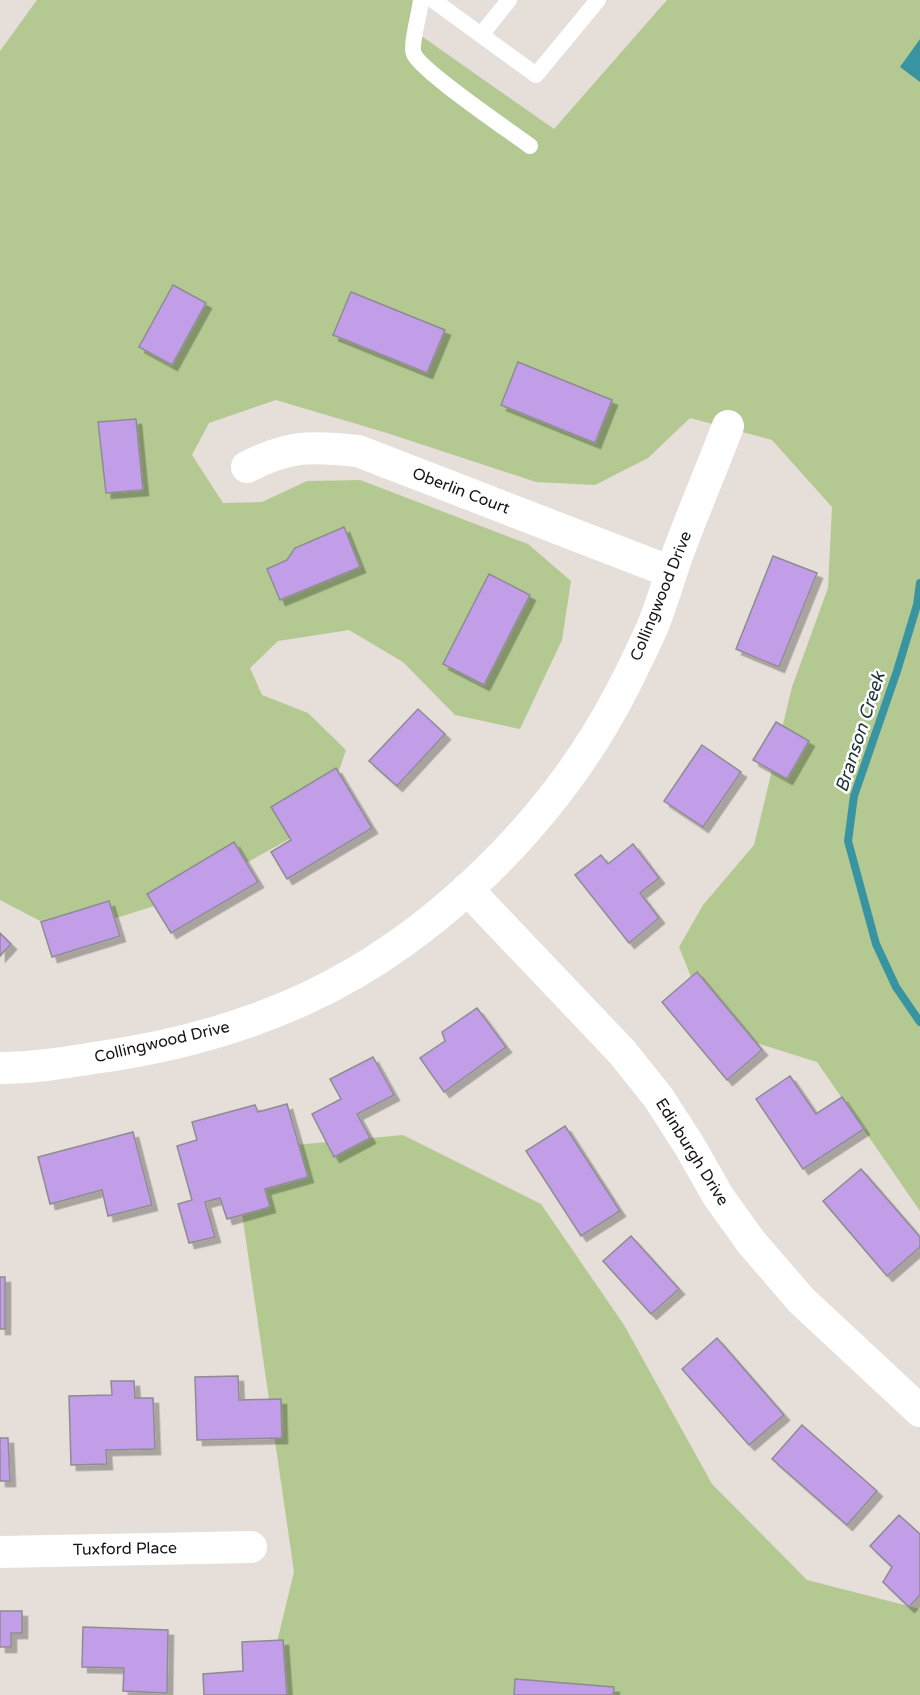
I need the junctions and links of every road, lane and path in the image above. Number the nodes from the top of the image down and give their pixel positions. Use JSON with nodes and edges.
{"nodes":[{"id":1,"x":421,"y":0,"type":"edge"},
{"id":2,"x":433,"y":0,"type":"edge"},
{"id":3,"x":509,"y":0,"type":"edge"},
{"id":4,"x":598,"y":0,"type":"edge"},
{"id":5,"x":481,"y":35,"type":"junction"},
{"id":6,"x":530,"y":146,"type":"dead end"},
{"id":7,"x":729,"y":426,"type":"dead end"},
{"id":8,"x":247,"y":467,"type":"dead end"},
{"id":9,"x":671,"y":572,"type":"junction"},
{"id":10,"x":467,"y":889,"type":"junction"},
{"id":11,"x":0,"y":1068,"type":"edge"},
{"id":12,"x":920,"y":1411,"type":"edge"},
{"id":13,"x":251,"y":1547,"type":"dead end"},
{"id":14,"x":0,"y":1552,"type":"edge"}],
"edges":[{"from":1,"to":6,"type":"lane"},
{"from":2,"to":5,"type":"lane"},
{"from":3,"to":5,"type":"lane"},
{"from":4,"to":5,"type":"lane"},
{"from":7,"to":9,"type":"street","name":"Collingwood Drive"},
{"from":8,"to":9,"type":"street","name":"Oberlin Court"},
{"from":9,"to":10,"type":"street","name":"Collingwood Drive"},
{"from":10,"to":11,"type":"street","name":"Collingwood Drive"},
{"from":10,"to":12,"type":"street","name":"Edinburgh Drive"},
{"from":13,"to":14,"type":"street","name":"Tuxford Place"}]}
